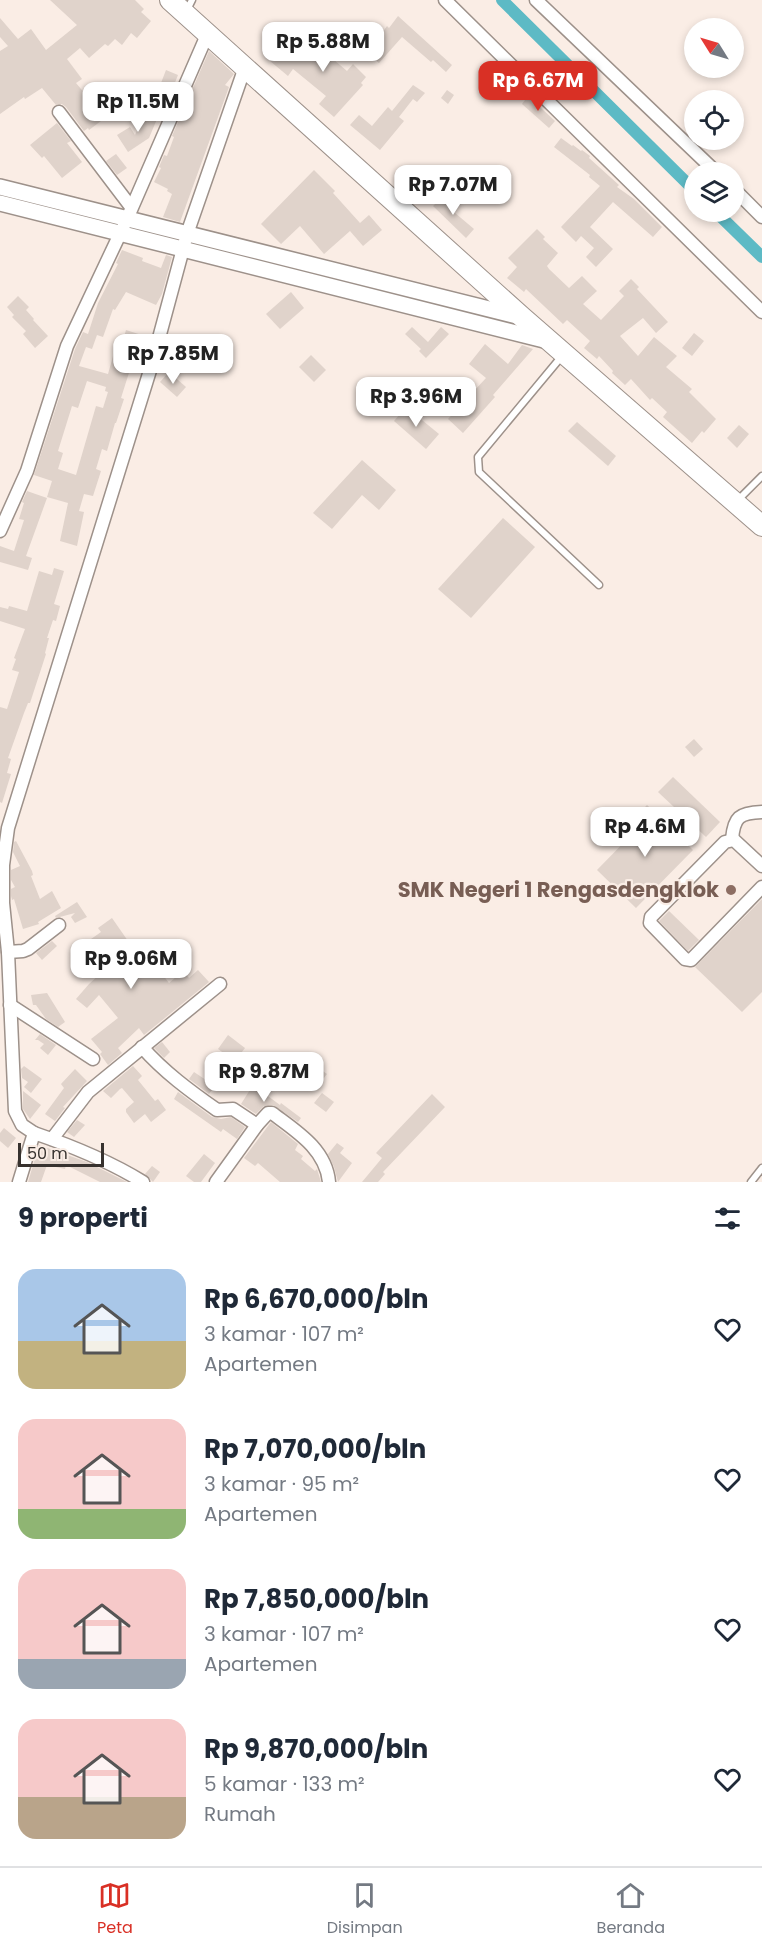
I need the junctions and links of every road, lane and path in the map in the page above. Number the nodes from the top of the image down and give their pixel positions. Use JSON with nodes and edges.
{"nodes":[{"id":1,"x":170,"y":0,"type":"edge"},
{"id":2,"x":445,"y":0,"type":"edge"},
{"id":3,"x":536,"y":0,"type":"edge"},
{"id":4,"x":189,"y":7,"type":"edge"},
{"id":5,"x":207,"y":35,"type":"junction"},
{"id":6,"x":245,"y":67,"type":"junction"},
{"id":7,"x":59,"y":112,"type":"dead end"},
{"id":8,"x":706,"y":162,"type":"edge"},
{"id":9,"x":0,"y":187,"type":"edge"},
{"id":10,"x":744,"y":199,"type":"edge"},
{"id":11,"x":0,"y":202,"type":"edge"},
{"id":12,"x":129,"y":213,"type":"junction"},
{"id":13,"x":762,"y":217,"type":"edge"},
{"id":14,"x":120,"y":234,"type":"junction"},
{"id":15,"x":187,"y":234,"type":"junction"},
{"id":16,"x":183,"y":249,"type":"junction"},
{"id":17,"x":762,"y":312,"type":"edge"},
{"id":18,"x":522,"y":318,"type":"junction"},
{"id":19,"x":558,"y":347,"type":"junction"},
{"id":20,"x":762,"y":476,"type":"edge"},
{"id":21,"x":735,"y":503,"type":"junction"},
{"id":22,"x":762,"y":526,"type":"edge"},
{"id":23,"x":0,"y":531,"type":"edge"},
{"id":24,"x":599,"y":585,"type":"dead end"},
{"id":25,"x":762,"y":812,"type":"edge"},
{"id":26,"x":732,"y":839,"type":"junction"},
{"id":27,"x":762,"y":866,"type":"edge"},
{"id":28,"x":762,"y":887,"type":"edge"},
{"id":29,"x":1,"y":903,"type":"edge"},
{"id":30,"x":59,"y":924,"type":"dead end"},
{"id":31,"x":8,"y":952,"type":"junction"},
{"id":32,"x":220,"y":984,"type":"dead end"},
{"id":33,"x":10,"y":1005,"type":"junction"},
{"id":34,"x":142,"y":1047,"type":"junction"},
{"id":35,"x":93,"y":1059,"type":"dead end"},
{"id":36,"x":257,"y":1125,"type":"junction"},
{"id":37,"x":34,"y":1133,"type":"junction"},
{"id":38,"x":52,"y":1139,"type":"junction"},
{"id":39,"x":762,"y":1168,"type":"edge"},
{"id":40,"x":19,"y":1182,"type":"edge"},
{"id":41,"x":143,"y":1182,"type":"edge"},
{"id":42,"x":216,"y":1182,"type":"edge"},
{"id":43,"x":329,"y":1182,"type":"edge"},
{"id":44,"x":751,"y":1182,"type":"edge"}],
"edges":[{"from":1,"to":4,"type":"main road"},
{"from":2,"to":17,"type":"street"},
{"from":3,"to":8,"type":"street"},
{"from":4,"to":5,"type":"main road"},
{"from":5,"to":6,"type":"main road"},
{"from":5,"to":12,"type":"street"},
{"from":6,"to":15,"type":"street"},
{"from":6,"to":18,"type":"main road"},
{"from":7,"to":12,"type":"street"},
{"from":9,"to":12,"type":"street"},
{"from":10,"to":13,"type":"street"},
{"from":11,"to":14,"type":"street"},
{"from":12,"to":14,"type":"street"},
{"from":12,"to":15,"type":"street"},
{"from":14,"to":16,"type":"street"},
{"from":14,"to":23,"type":"street"},
{"from":15,"to":16,"type":"street"},
{"from":15,"to":18,"type":"street"},
{"from":16,"to":19,"type":"street"},
{"from":16,"to":29,"type":"street"},
{"from":18,"to":19,"type":"main road"},
{"from":19,"to":21,"type":"main road"},
{"from":19,"to":24,"type":"lane"},
{"from":20,"to":21,"type":"lane"},
{"from":21,"to":22,"type":"main road"},
{"from":25,"to":26,"type":"street"},
{"from":26,"to":27,"type":"street"},
{"from":26,"to":28,"type":"street"},
{"from":29,"to":31,"type":"street"},
{"from":30,"to":31,"type":"street"},
{"from":31,"to":33,"type":"street"},
{"from":32,"to":34,"type":"street"},
{"from":33,"to":35,"type":"street"},
{"from":33,"to":37,"type":"street"},
{"from":34,"to":36,"type":"street"},
{"from":34,"to":38,"type":"street"},
{"from":36,"to":42,"type":"street"},
{"from":36,"to":43,"type":"street"},
{"from":37,"to":38,"type":"street"},
{"from":37,"to":40,"type":"street"},
{"from":38,"to":41,"type":"street"},
{"from":39,"to":44,"type":"lane"}]}
